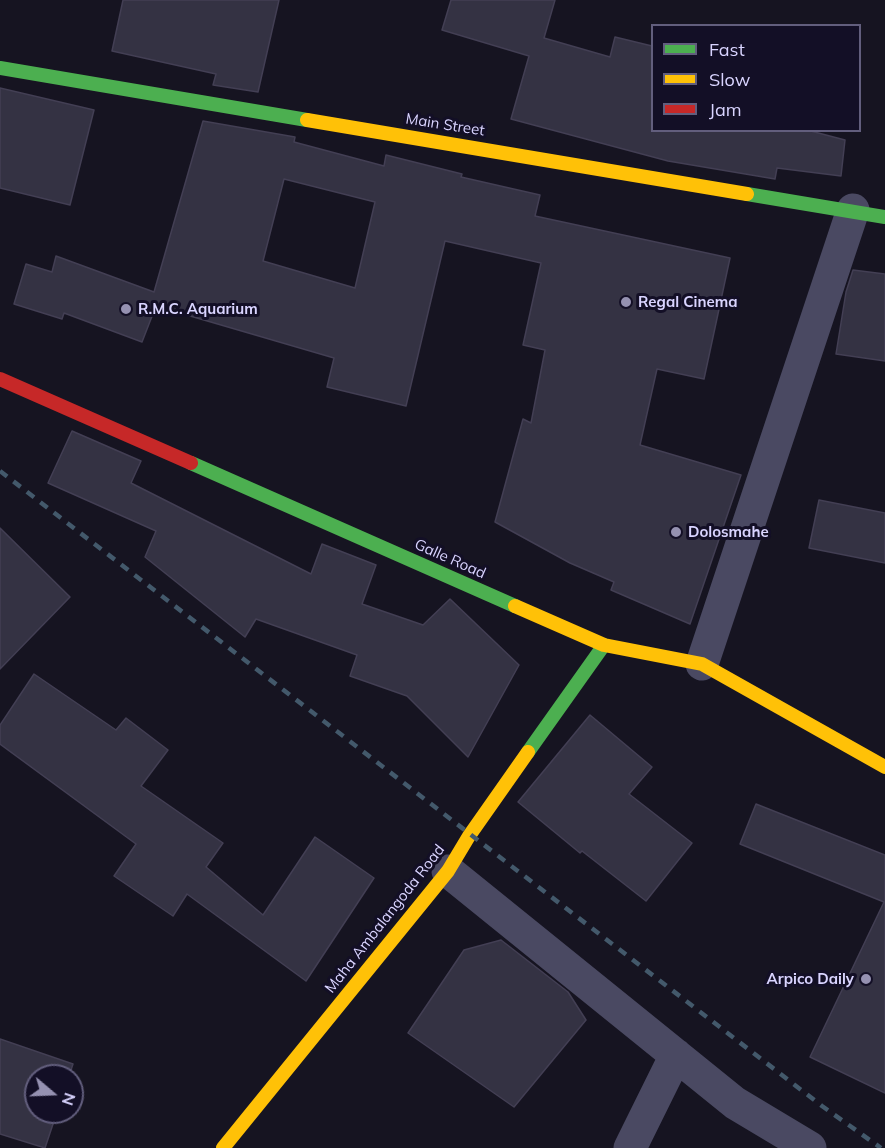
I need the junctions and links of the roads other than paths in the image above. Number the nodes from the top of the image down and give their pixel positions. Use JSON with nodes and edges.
{"nodes":[{"id":1,"x":0,"y":68,"type":"edge"},
{"id":2,"x":853,"y":210,"type":"junction"},
{"id":3,"x":885,"y":217,"type":"edge"},
{"id":4,"x":0,"y":379,"type":"edge"},
{"id":5,"x":604,"y":645,"type":"junction"},
{"id":6,"x":702,"y":664,"type":"junction"},
{"id":7,"x":885,"y":767,"type":"edge"},
{"id":8,"x":448,"y":871,"type":"junction"},
{"id":9,"x":676,"y":1055,"type":"junction"},
{"id":10,"x":223,"y":1148,"type":"edge"},
{"id":11,"x":630,"y":1148,"type":"edge"},
{"id":12,"x":810,"y":1148,"type":"edge"}],
"edges":[{"from":1,"to":2,"type":"main road","name":"Main Street"},
{"from":2,"to":3,"type":"main road","name":"Main Street"},
{"from":2,"to":6,"type":"street"},
{"from":4,"to":5,"type":"main road","name":"Galle Road"},
{"from":5,"to":6,"type":"main road","name":"Galle Road"},
{"from":5,"to":8,"type":"main road","name":"Maha Ambalangoda Road"},
{"from":6,"to":7,"type":"main road","name":"Galle Road"},
{"from":8,"to":9,"type":"street"},
{"from":8,"to":10,"type":"main road","name":"Maha Ambalangoda Road"},
{"from":9,"to":11,"type":"street"},
{"from":9,"to":12,"type":"street"}]}
